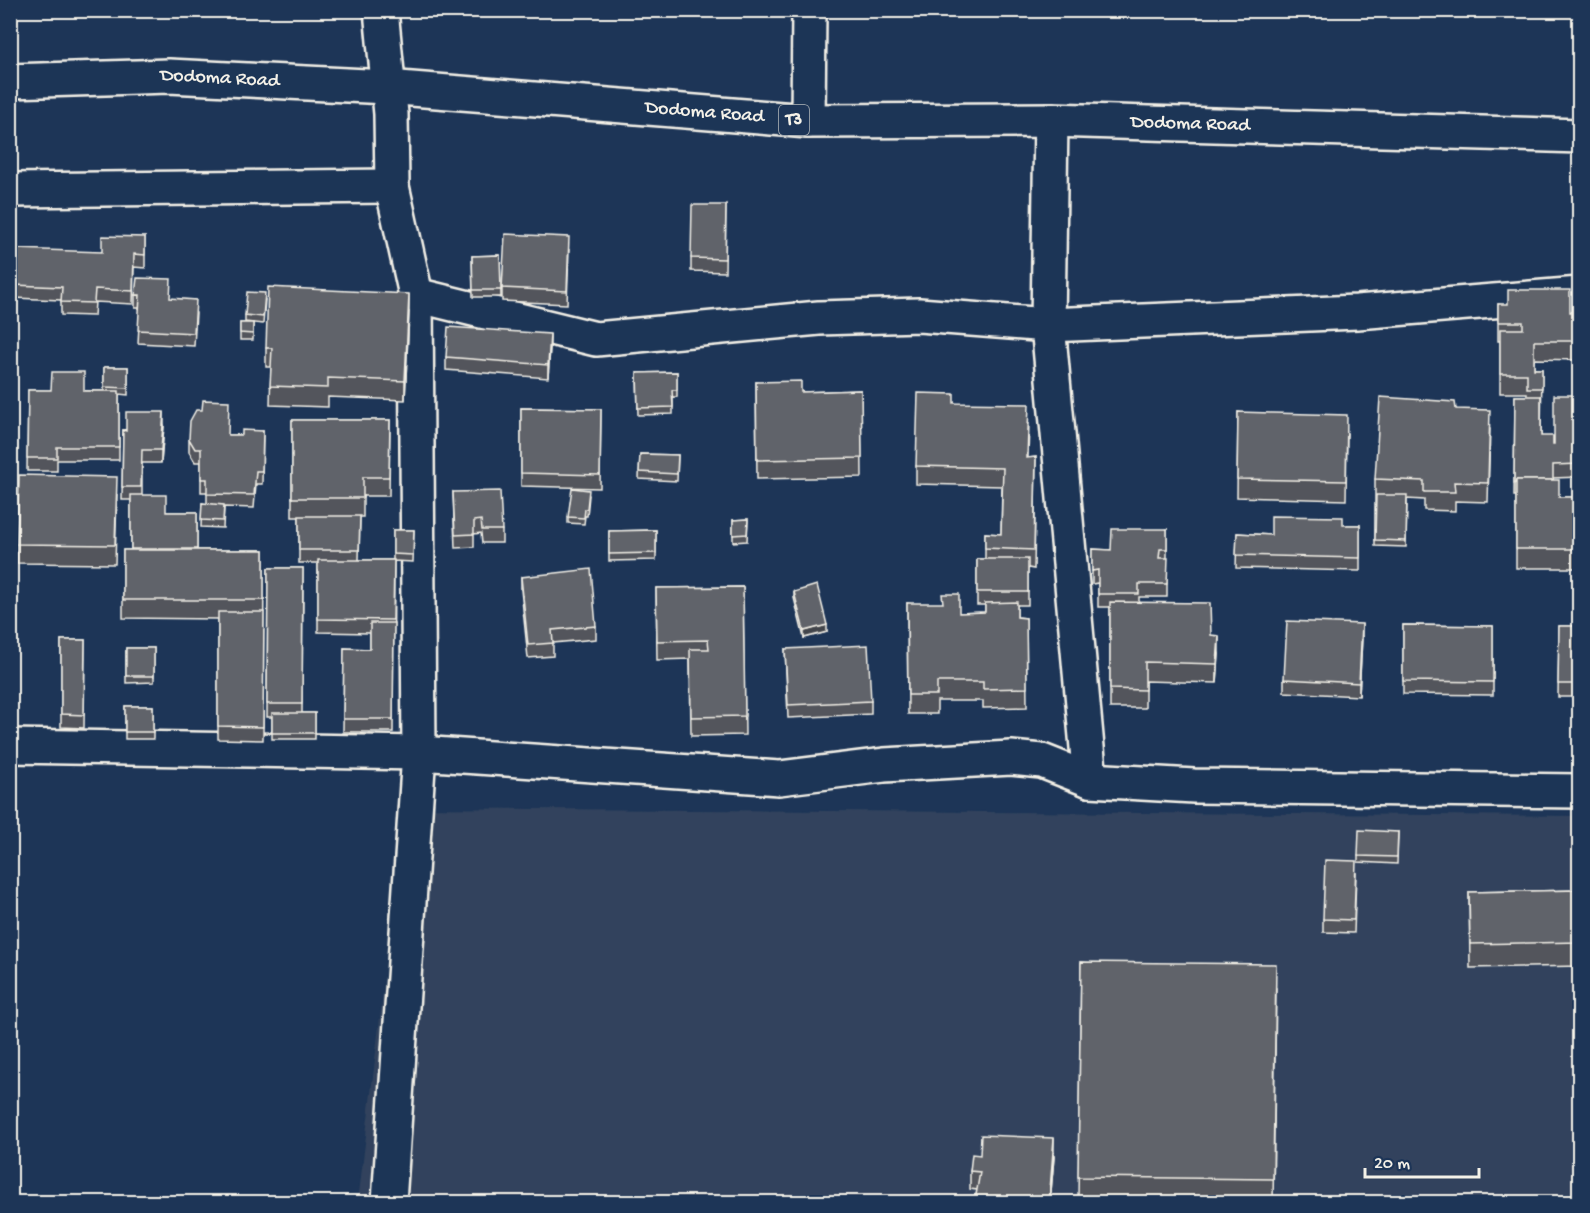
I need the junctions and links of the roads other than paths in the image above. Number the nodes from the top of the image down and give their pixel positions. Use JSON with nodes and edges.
{"nodes":[{"id":1,"x":381,"y":10,"type":"edge"},
{"id":2,"x":809,"y":10,"type":"edge"},
{"id":3,"x":10,"y":81,"type":"edge"},
{"id":4,"x":387,"y":87,"type":"junction"},
{"id":5,"x":1051,"y":120,"type":"junction"},
{"id":6,"x":808,"y":121,"type":"junction"},
{"id":7,"x":1580,"y":136,"type":"edge"},
{"id":8,"x":392,"y":186,"type":"junction"},
{"id":9,"x":10,"y":190,"type":"edge"},
{"id":10,"x":1580,"y":294,"type":"edge"},
{"id":11,"x":416,"y":295,"type":"junction"},
{"id":12,"x":1048,"y":325,"type":"junction"},
{"id":13,"x":10,"y":746,"type":"edge"},
{"id":14,"x":419,"y":753,"type":"junction"},
{"id":15,"x":1090,"y":780,"type":"junction"},
{"id":16,"x":1580,"y":791,"type":"edge"},
{"id":17,"x":389,"y":1203,"type":"edge"}],
"edges":[{"from":1,"to":4,"type":"main road"},
{"from":2,"to":6,"type":"main road"},
{"from":3,"to":4,"type":"main road","name":"Dodoma Road","number":"T3"},
{"from":4,"to":6,"type":"main road","name":"Dodoma Road","number":"T3"},
{"from":4,"to":8,"type":"main road"},
{"from":5,"to":6,"type":"main road","name":"Dodoma Road","number":"T3"},
{"from":5,"to":7,"type":"main road","name":"Dodoma Road","number":"T3"},
{"from":5,"to":12,"type":"main road"},
{"from":8,"to":9,"type":"main road"},
{"from":8,"to":11,"type":"main road"},
{"from":10,"to":12,"type":"main road"},
{"from":11,"to":12,"type":"main road"},
{"from":11,"to":14,"type":"main road"},
{"from":12,"to":15,"type":"main road"},
{"from":13,"to":14,"type":"main road"},
{"from":14,"to":15,"type":"main road"},
{"from":14,"to":17,"type":"main road"},
{"from":15,"to":16,"type":"main road"}]}
